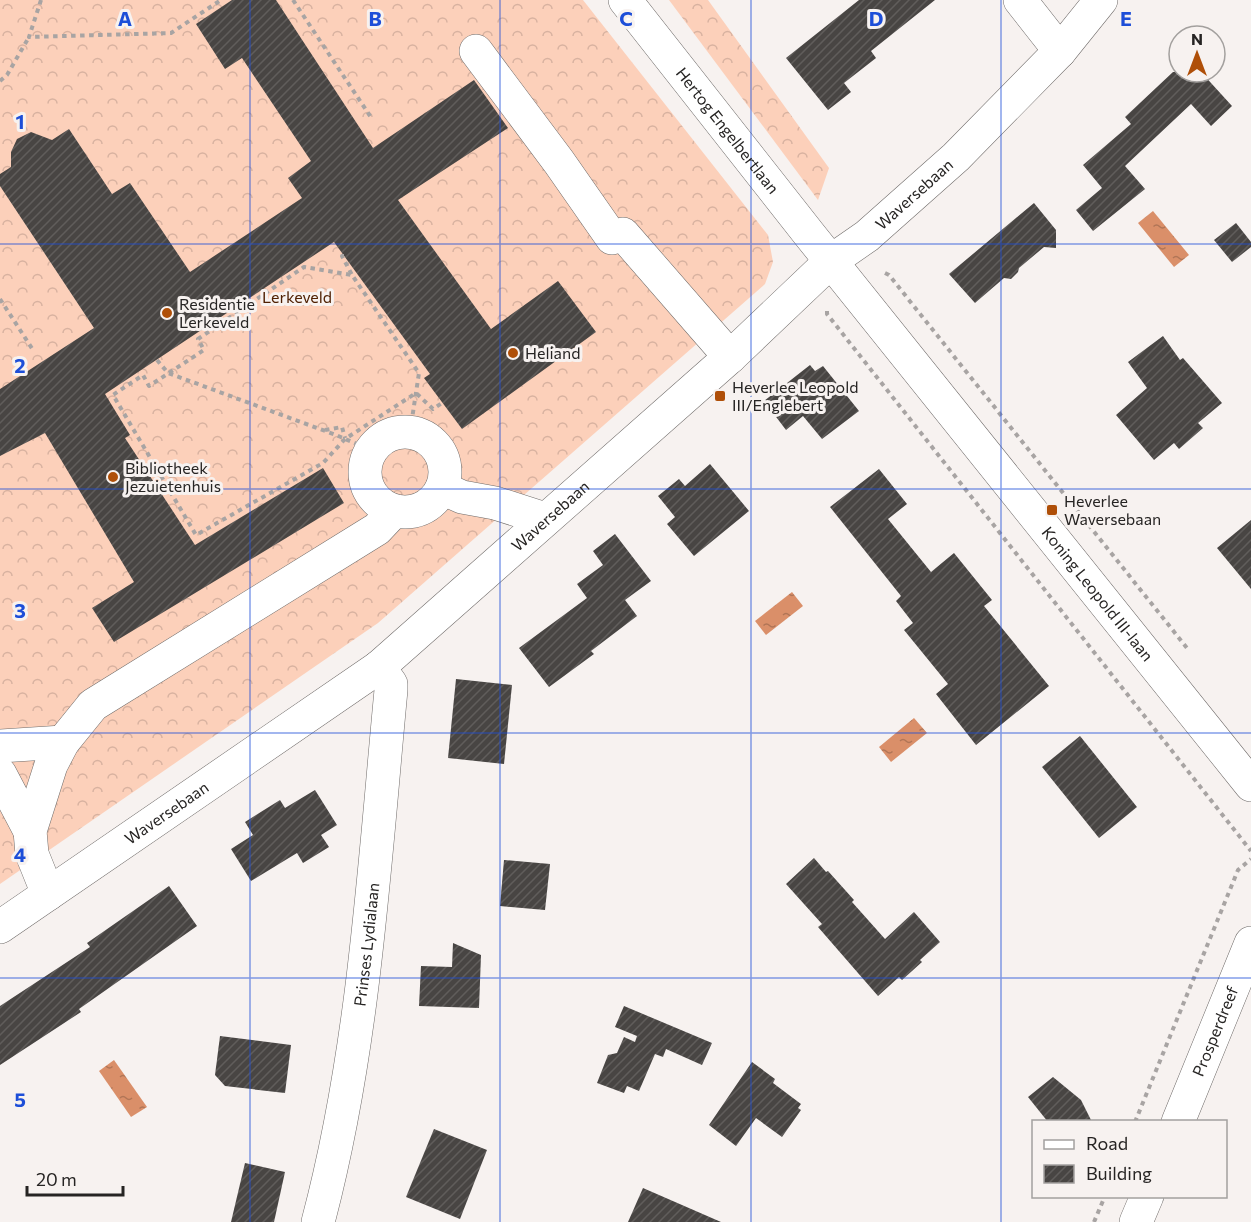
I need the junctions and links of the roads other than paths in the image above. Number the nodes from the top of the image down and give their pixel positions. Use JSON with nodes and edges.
{"nodes":[{"id":1,"x":625,"y":0,"type":"edge"},
{"id":2,"x":1020,"y":0,"type":"edge"},
{"id":3,"x":1101,"y":0,"type":"edge"},
{"id":4,"x":476,"y":51,"type":"dead end"},
{"id":5,"x":1060,"y":51,"type":"junction"},
{"id":6,"x":831,"y":261,"type":"junction"},
{"id":7,"x":729,"y":357,"type":"junction"},
{"id":8,"x":442,"y":488,"type":"junction"},
{"id":9,"x":394,"y":511,"type":"junction"},
{"id":10,"x":545,"y":519,"type":"junction"},
{"id":11,"x":379,"y":667,"type":"junction"},
{"id":12,"x":63,"y":742,"type":"junction"},
{"id":13,"x":0,"y":746,"type":"edge"},
{"id":14,"x":0,"y":774,"type":"edge"},
{"id":15,"x":1251,"y":785,"type":"edge"},
{"id":16,"x":30,"y":831,"type":"junction"},
{"id":17,"x":48,"y":894,"type":"junction"},
{"id":18,"x":0,"y":927,"type":"edge"},
{"id":19,"x":1251,"y":943,"type":"edge"},
{"id":20,"x":1179,"y":1120,"type":"edge"},
{"id":21,"x":1147,"y":1198,"type":"edge"},
{"id":22,"x":318,"y":1222,"type":"edge"},
{"id":23,"x":1136,"y":1222,"type":"edge"}],
"edges":[{"from":1,"to":6,"type":"street","name":"Hertog Engelbertlaan"},
{"from":2,"to":5,"type":"street"},
{"from":3,"to":5,"type":"street","name":"Waversebaan"},
{"from":4,"to":7,"type":"street"},
{"from":5,"to":6,"type":"street","name":"Waversebaan"},
{"from":6,"to":7,"type":"street","name":"Waversebaan"},
{"from":6,"to":15,"type":"street","name":"Koning Leopold III-laan"},
{"from":7,"to":10,"type":"street","name":"Waversebaan"},
{"from":8,"to":9,"type":"street"},
{"from":8,"to":9,"type":"street"},
{"from":8,"to":10,"type":"street"},
{"from":9,"to":12,"type":"street"},
{"from":10,"to":11,"type":"street","name":"Waversebaan"},
{"from":11,"to":17,"type":"street","name":"Waversebaan"},
{"from":11,"to":22,"type":"street","name":"Prinses Lydialaan"},
{"from":12,"to":13,"type":"street"},
{"from":12,"to":16,"type":"street"},
{"from":14,"to":16,"type":"street"},
{"from":16,"to":17,"type":"street"},
{"from":17,"to":18,"type":"street","name":"Waversebaan"},
{"from":19,"to":20,"type":"street","name":"Prosperdreef"},
{"from":21,"to":23,"type":"street"}]}
